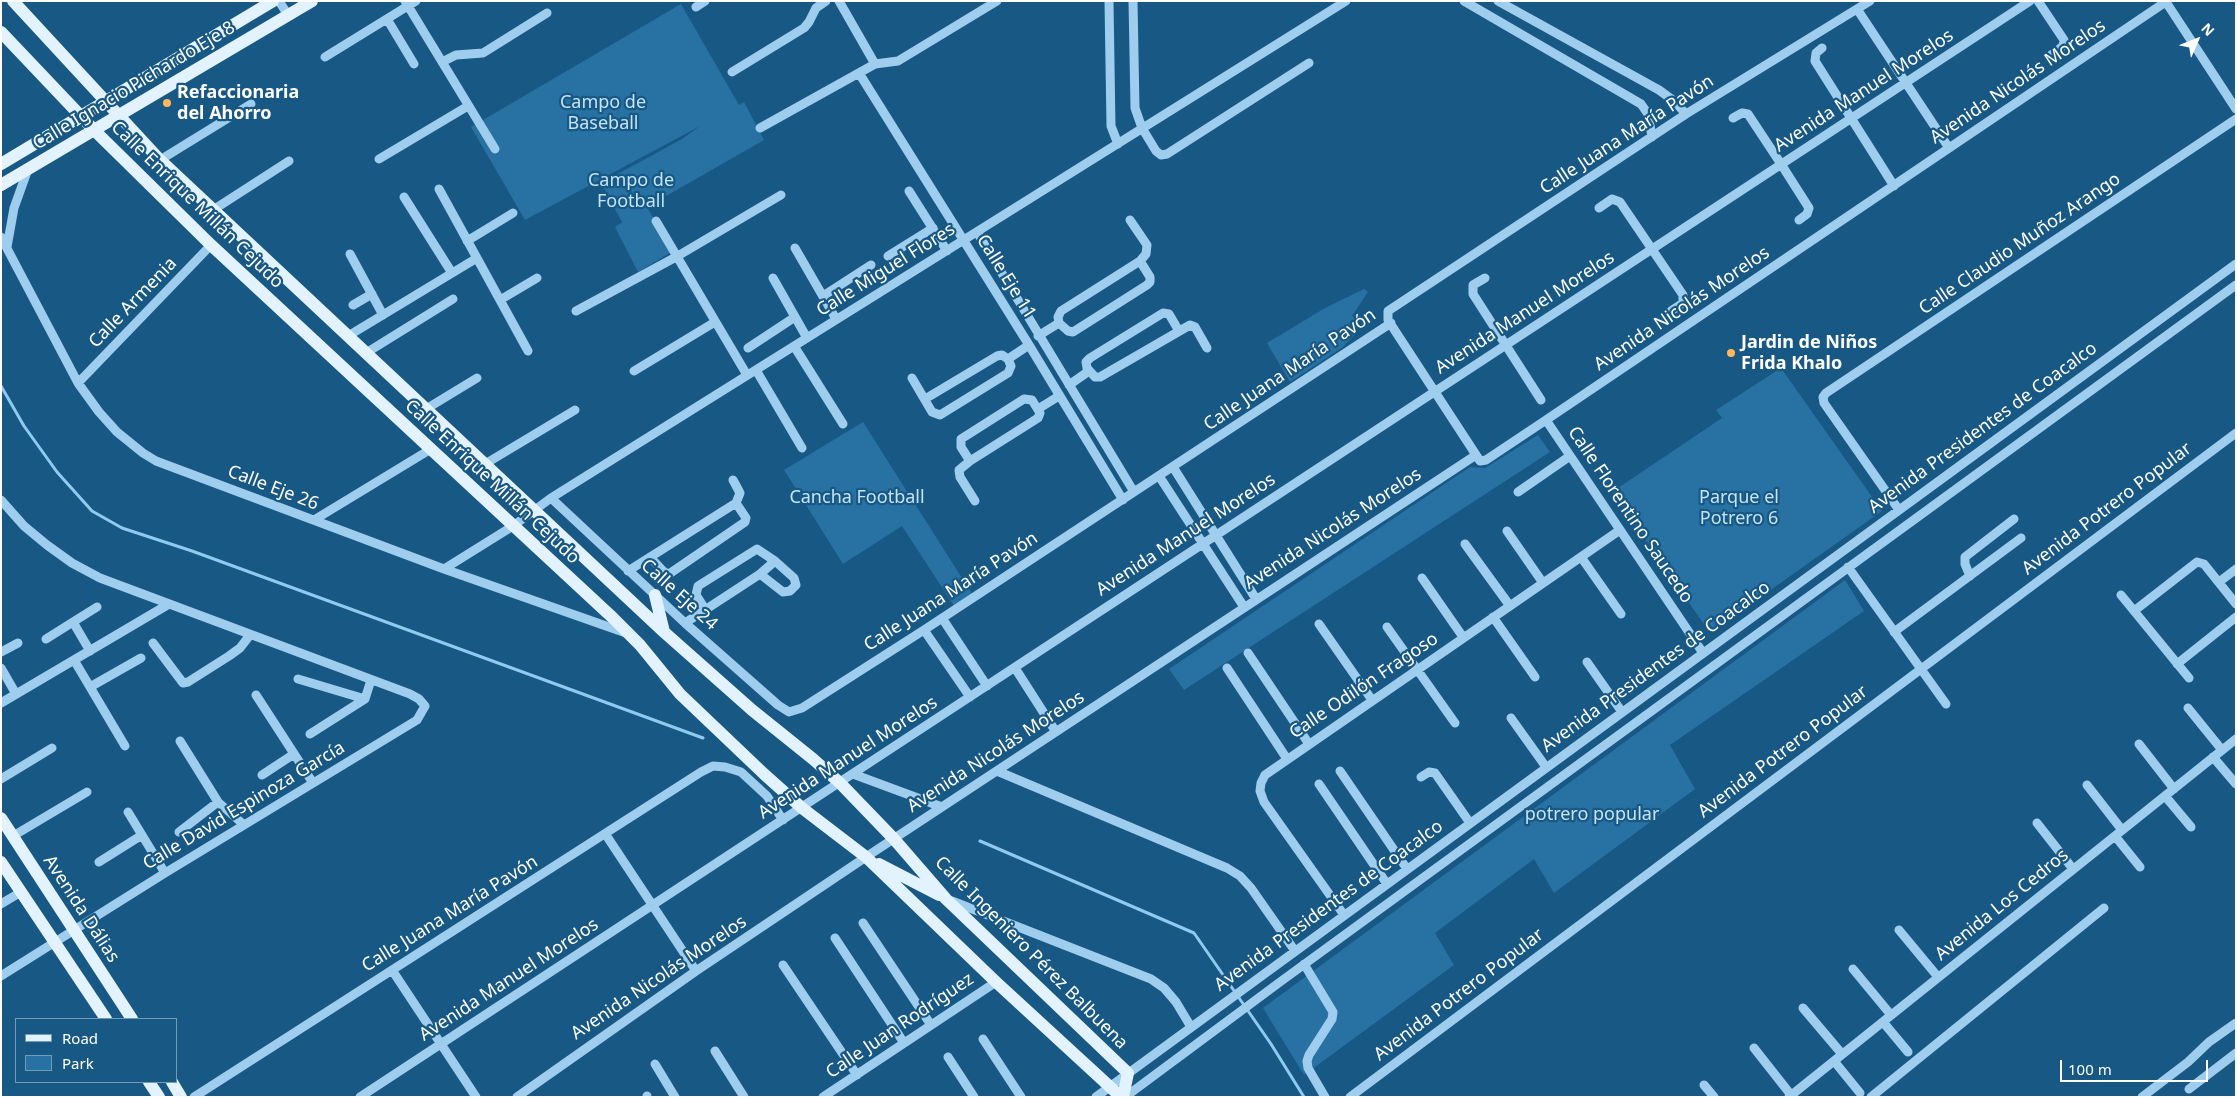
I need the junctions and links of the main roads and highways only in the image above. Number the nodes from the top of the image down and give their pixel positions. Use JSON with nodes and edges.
{"nodes":[{"id":1,"x":13,"y":1,"type":"edge"},
{"id":2,"x":273,"y":1,"type":"edge"},
{"id":3,"x":312,"y":1,"type":"edge"},
{"id":4,"x":1,"y":32,"type":"edge"},
{"id":5,"x":105,"y":102,"type":"junction"},
{"id":6,"x":80,"y":116,"type":"junction"},
{"id":7,"x":118,"y":116,"type":"junction"},
{"id":8,"x":94,"y":130,"type":"junction"},
{"id":9,"x":1,"y":164,"type":"edge"},
{"id":10,"x":1,"y":186,"type":"edge"},
{"id":11,"x":655,"y":596,"type":"road end"},
{"id":12,"x":664,"y":632,"type":"junction"},
{"id":13,"x":6,"y":828,"type":"edge"},
{"id":14,"x":894,"y":839,"type":"joint"},
{"id":15,"x":866,"y":857,"type":"junction"},
{"id":16,"x":1,"y":862,"type":"edge"},
{"id":17,"x":946,"y":899,"type":"junction"},
{"id":18,"x":105,"y":1018,"type":"edge"},
{"id":19,"x":131,"y":1018,"type":"edge"},
{"id":20,"x":150,"y":1083,"type":"edge"},
{"id":21,"x":173,"y":1083,"type":"edge"},
{"id":22,"x":159,"y":1097,"type":"edge"},
{"id":23,"x":181,"y":1097,"type":"edge"},
{"id":24,"x":1123,"y":1097,"type":"edge"}],
"edges":[{"from":1,"to":5,"type":"main road","name":"Calle Enrique Millán Cejudo"},
{"from":2,"to":5,"type":"main road","name":"Calle Ignacio Pichardo Eje 8"},
{"from":3,"to":7,"type":"main road","name":"Calle Ignacio Pichardo Eje 8"},
{"from":4,"to":6,"type":"main road","name":"Calle Enrique Millán Cejudo"},
{"from":5,"to":6,"type":"main road","name":"Calle Ignacio Pichardo Eje 8"},
{"from":5,"to":7,"type":"main road","name":"Calle Enrique Millán Cejudo"},
{"from":6,"to":8,"type":"main road","name":"Calle Enrique Millán Cejudo"},
{"from":6,"to":9,"type":"main road","name":"Calle Ignacio Pichardo Eje 8"},
{"from":7,"to":8,"type":"main road","name":"Calle Ignacio Pichardo Eje 8"},
{"from":7,"to":12,"type":"main road","name":"Calle Enrique Millán Cejudo"},
{"from":8,"to":10,"type":"main road","name":"Calle Ignacio Pichardo Eje 8"},
{"from":8,"to":15,"type":"main road","name":"Calle Enrique Millán Cejudo"},
{"from":11,"to":12,"type":"main road"},
{"from":12,"to":14,"type":"main road","name":"Calle Enrique Millán Cejudo"},
{"from":13,"to":19,"type":"main road","name":"Avenida Dálias"},
{"from":14,"to":17,"type":"main road","name":"Calle Ingeniero Pérez Balbuena"},
{"from":15,"to":17,"type":"main road"},
{"from":15,"to":24,"type":"main road"},
{"from":16,"to":18,"type":"main road"},
{"from":17,"to":24,"type":"main road","name":"Calle Ingeniero Pérez Balbuena"},
{"from":20,"to":22,"type":"main road"},
{"from":21,"to":23,"type":"main road"}]}
